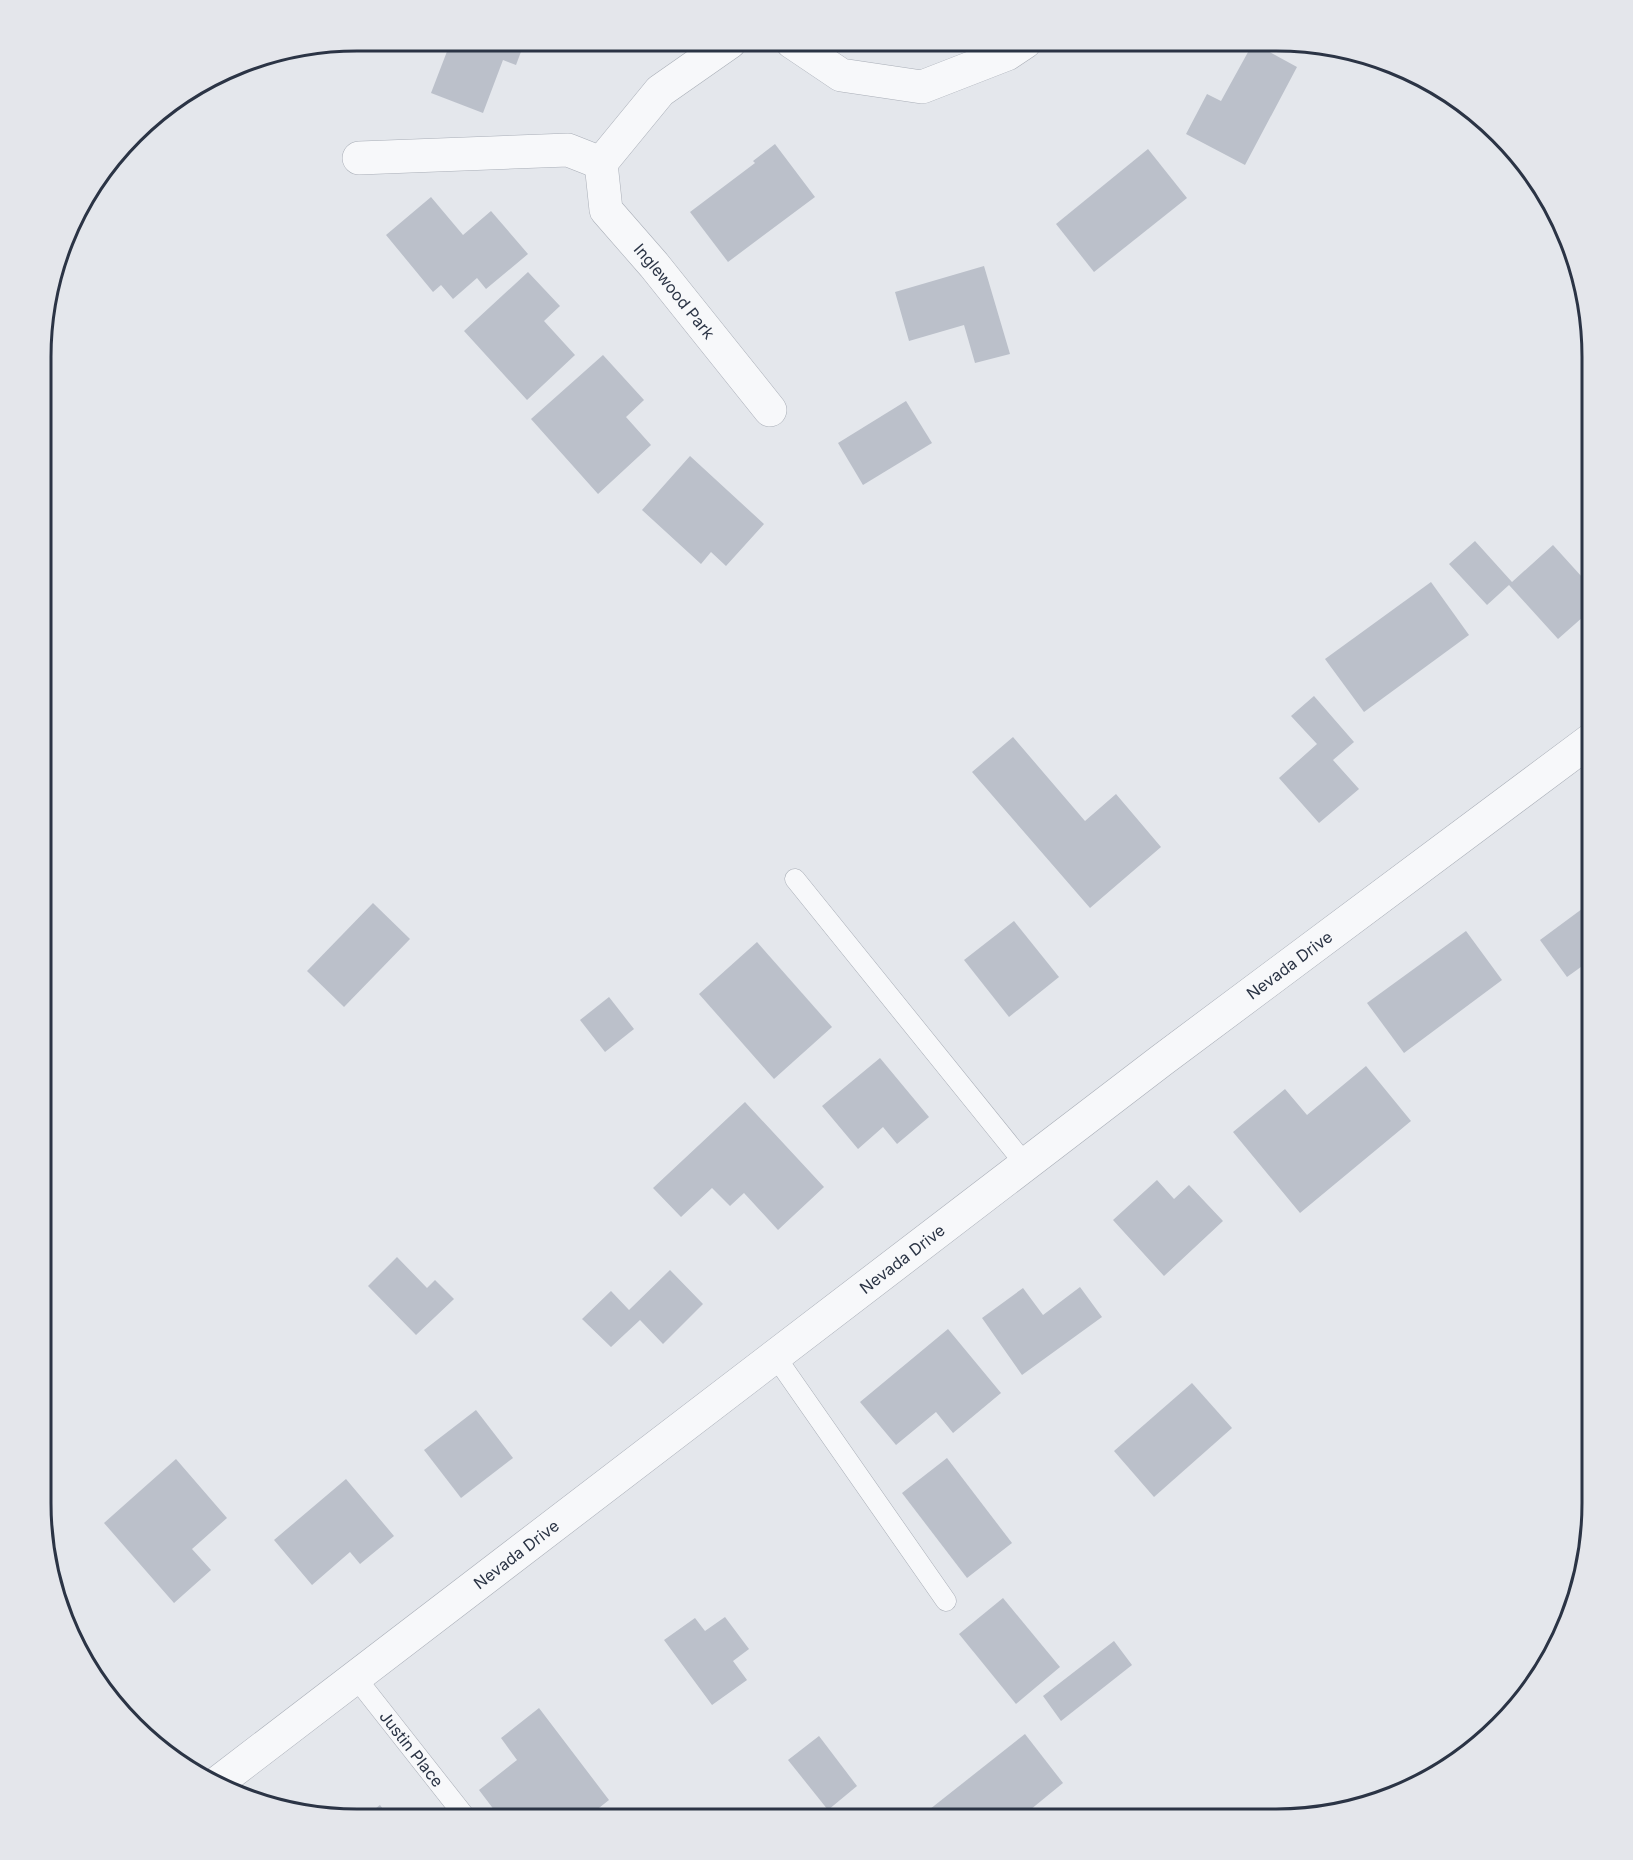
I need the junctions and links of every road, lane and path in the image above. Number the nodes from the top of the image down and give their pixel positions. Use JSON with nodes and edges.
{"nodes":[{"id":1,"x":717,"y":51,"type":"edge"},
{"id":2,"x":805,"y":51,"type":"edge"},
{"id":3,"x":1012,"y":51,"type":"edge"},
{"id":4,"x":359,"y":158,"type":"dead end"},
{"id":5,"x":601,"y":164,"type":"junction"},
{"id":6,"x":770,"y":410,"type":"dead end"},
{"id":7,"x":1582,"y":746,"type":"edge"},
{"id":8,"x":795,"y":879,"type":"dead end"},
{"id":9,"x":1026,"y":1164,"type":"junction"},
{"id":10,"x":775,"y":1356,"type":"junction"},
{"id":11,"x":946,"y":1601,"type":"dead end"},
{"id":12,"x":356,"y":1678,"type":"junction"},
{"id":13,"x":224,"y":1778,"type":"edge"},
{"id":14,"x":459,"y":1809,"type":"edge"}],
"edges":[{"from":1,"to":5,"type":"street"},
{"from":2,"to":3,"type":"street"},
{"from":4,"to":5,"type":"street"},
{"from":5,"to":6,"type":"street","name":"Inglewood Park"},
{"from":7,"to":9,"type":"street","name":"Nevada Drive"},
{"from":8,"to":9,"type":"lane"},
{"from":9,"to":10,"type":"street","name":"Nevada Drive"},
{"from":10,"to":11,"type":"lane"},
{"from":10,"to":12,"type":"street","name":"Nevada Drive"},
{"from":12,"to":13,"type":"street","name":"Nevada Drive"},
{"from":12,"to":14,"type":"lane","name":"Justin Place"}]}
